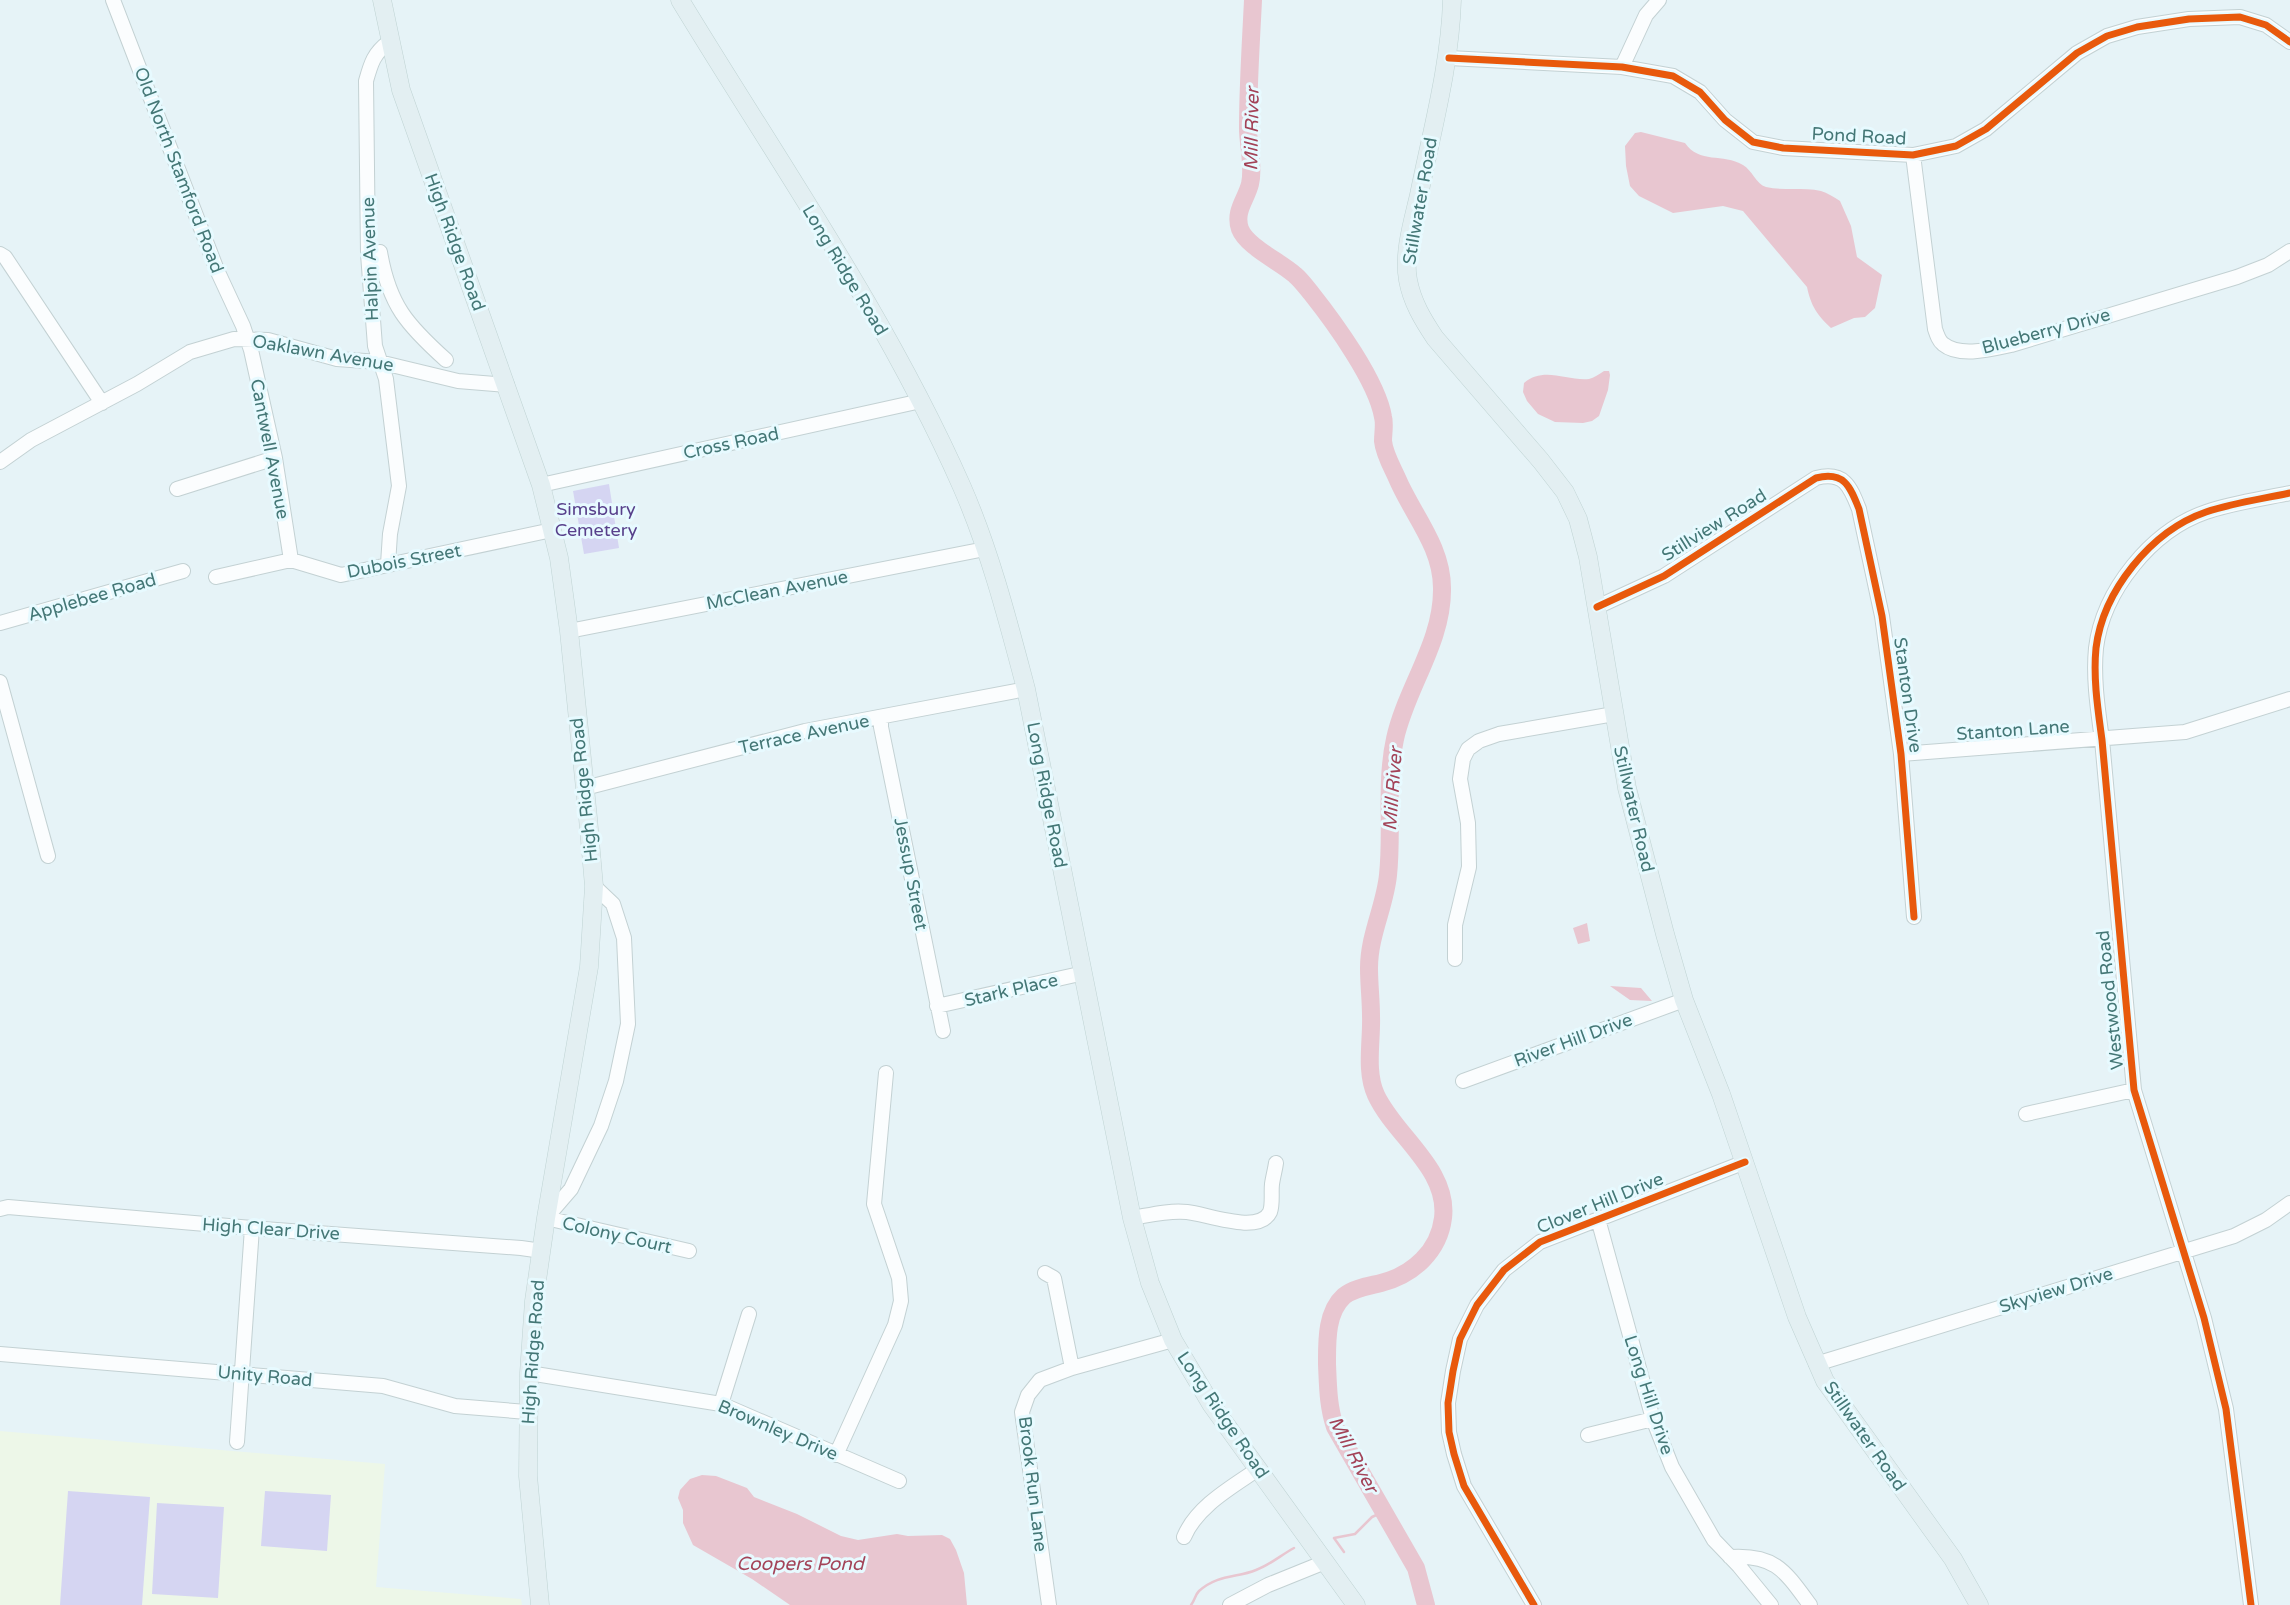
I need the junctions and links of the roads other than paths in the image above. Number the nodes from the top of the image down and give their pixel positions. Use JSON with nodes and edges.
{"nodes":[{"id":1,"x":113,"y":0,"type":"edge"},
{"id":2,"x":382,"y":0,"type":"edge"},
{"id":3,"x":680,"y":0,"type":"edge"},
{"id":4,"x":1452,"y":0,"type":"edge"},
{"id":5,"x":1659,"y":0,"type":"edge"},
{"id":6,"x":389,"y":42,"type":"junction"},
{"id":7,"x":2290,"y":42,"type":"edge"},
{"id":8,"x":1449,"y":58,"type":"junction"},
{"id":9,"x":1622,"y":68,"type":"junction"},
{"id":10,"x":1913,"y":155,"type":"junction"},
{"id":11,"x":2290,"y":251,"type":"edge"},
{"id":12,"x":0,"y":254,"type":"edge"},
{"id":13,"x":368,"y":254,"type":"junction"},
{"id":14,"x":247,"y":339,"type":"junction"},
{"id":15,"x":446,"y":360,"type":"dead end"},
{"id":16,"x":379,"y":362,"type":"junction"},
{"id":17,"x":507,"y":385,"type":"junction"},
{"id":18,"x":921,"y":401,"type":"junction"},
{"id":19,"x":102,"y":403,"type":"junction"},
{"id":20,"x":275,"y":458,"type":"junction"},
{"id":21,"x":0,"y":462,"type":"edge"},
{"id":22,"x":1846,"y":482,"type":"joint"},
{"id":23,"x":541,"y":485,"type":"junction"},
{"id":24,"x":177,"y":489,"type":"dead end"},
{"id":25,"x":2290,"y":493,"type":"edge"},
{"id":26,"x":552,"y":530,"type":"junction"},
{"id":27,"x":985,"y":549,"type":"junction"},
{"id":28,"x":291,"y":560,"type":"junction"},
{"id":29,"x":388,"y":564,"type":"junction"},
{"id":30,"x":183,"y":571,"type":"dead end"},
{"id":31,"x":216,"y":577,"type":"dead end"},
{"id":32,"x":1597,"y":607,"type":"junction"},
{"id":33,"x":0,"y":623,"type":"edge"},
{"id":34,"x":569,"y":631,"type":"junction"},
{"id":35,"x":0,"y":682,"type":"edge"},
{"id":36,"x":1026,"y":689,"type":"junction"},
{"id":37,"x":2290,"y":699,"type":"edge"},
{"id":38,"x":1614,"y":715,"type":"junction"},
{"id":39,"x":881,"y":717,"type":"junction"},
{"id":40,"x":2102,"y":740,"type":"junction"},
{"id":41,"x":1901,"y":754,"type":"junction"},
{"id":42,"x":585,"y":788,"type":"junction"},
{"id":43,"x":48,"y":856,"type":"dead end"},
{"id":44,"x":594,"y":886,"type":"junction"},
{"id":45,"x":1914,"y":917,"type":"dead end"},
{"id":46,"x":1455,"y":959,"type":"dead end"},
{"id":47,"x":1084,"y":973,"type":"junction"},
{"id":48,"x":1684,"y":1000,"type":"junction"},
{"id":49,"x":937,"y":1006,"type":"junction"},
{"id":50,"x":943,"y":1031,"type":"dead end"},
{"id":51,"x":886,"y":1073,"type":"dead end"},
{"id":52,"x":1463,"y":1081,"type":"dead end"},
{"id":53,"x":2134,"y":1090,"type":"junction"},
{"id":54,"x":2026,"y":1114,"type":"dead end"},
{"id":55,"x":1745,"y":1162,"type":"junction"},
{"id":56,"x":1276,"y":1163,"type":"dead end"},
{"id":57,"x":2290,"y":1203,"type":"edge"},
{"id":58,"x":0,"y":1209,"type":"edge"},
{"id":59,"x":546,"y":1218,"type":"junction"},
{"id":60,"x":1132,"y":1218,"type":"junction"},
{"id":61,"x":1598,"y":1219,"type":"junction"},
{"id":62,"x":252,"y":1228,"type":"junction"},
{"id":63,"x":542,"y":1251,"type":"junction"},
{"id":64,"x":688,"y":1251,"type":"dead end"},
{"id":65,"x":2185,"y":1252,"type":"junction"},
{"id":66,"x":1045,"y":1273,"type":"dead end"},
{"id":67,"x":749,"y":1314,"type":"dead end"},
{"id":68,"x":1173,"y":1340,"type":"junction"},
{"id":69,"x":0,"y":1354,"type":"edge"},
{"id":70,"x":1816,"y":1364,"type":"junction"},
{"id":71,"x":1072,"y":1368,"type":"junction"},
{"id":72,"x":528,"y":1373,"type":"junction"},
{"id":73,"x":242,"y":1374,"type":"junction"},
{"id":74,"x":721,"y":1404,"type":"junction"},
{"id":75,"x":527,"y":1412,"type":"junction"},
{"id":76,"x":1653,"y":1419,"type":"junction"},
{"id":77,"x":1588,"y":1435,"type":"dead end"},
{"id":78,"x":237,"y":1442,"type":"dead end"},
{"id":79,"x":836,"y":1455,"type":"junction"},
{"id":80,"x":1258,"y":1469,"type":"junction"},
{"id":81,"x":899,"y":1481,"type":"dead end"},
{"id":82,"x":1184,"y":1537,"type":"dead end"},
{"id":83,"x":1730,"y":1557,"type":"junction"},
{"id":84,"x":1325,"y":1562,"type":"junction"},
{"id":85,"x":540,"y":1605,"type":"edge"},
{"id":86,"x":1049,"y":1605,"type":"edge"},
{"id":87,"x":1230,"y":1605,"type":"edge"},
{"id":88,"x":1356,"y":1605,"type":"edge"},
{"id":89,"x":1534,"y":1605,"type":"edge"},
{"id":90,"x":1771,"y":1605,"type":"edge"},
{"id":91,"x":1810,"y":1605,"type":"edge"},
{"id":92,"x":1979,"y":1605,"type":"edge"},
{"id":93,"x":2251,"y":1605,"type":"edge"}],
"edges":[{"from":1,"to":14,"type":"street","name":"Old North Stamford Road"},
{"from":2,"to":6,"type":"main road","name":"High Ridge Road"},
{"from":3,"to":18,"type":"main road","name":"Long Ridge Road"},
{"from":4,"to":8,"type":"main road","name":"Stillwater Road"},
{"from":5,"to":9,"type":"street"},
{"from":6,"to":13,"type":"street","name":"Halpin Avenue"},
{"from":6,"to":17,"type":"main road","name":"High Ridge Road"},
{"from":7,"to":10,"type":"street","name":"Pond Road"},
{"from":8,"to":9,"type":"street","name":"Pond Road"},
{"from":8,"to":32,"type":"main road","name":"Stillwater Road"},
{"from":9,"to":10,"type":"street","name":"Pond Road"},
{"from":10,"to":11,"type":"street","name":"Blueberry Drive"},
{"from":12,"to":19,"type":"street"},
{"from":13,"to":15,"type":"street"},
{"from":13,"to":16,"type":"street","name":"Halpin Avenue"},
{"from":14,"to":16,"type":"street","name":"Oaklawn Avenue"},
{"from":14,"to":19,"type":"street","name":"Oaklawn Avenue"},
{"from":14,"to":20,"type":"street","name":"Cantwell Avenue"},
{"from":16,"to":17,"type":"street","name":"Oaklawn Avenue"},
{"from":16,"to":29,"type":"street","name":"Halpin Avenue"},
{"from":17,"to":23,"type":"main road","name":"High Ridge Road"},
{"from":18,"to":23,"type":"street","name":"Cross Road"},
{"from":18,"to":27,"type":"main road","name":"Long Ridge Road"},
{"from":19,"to":21,"type":"street","name":"Oaklawn Avenue"},
{"from":20,"to":24,"type":"street"},
{"from":20,"to":28,"type":"street","name":"Cantwell Avenue"},
{"from":22,"to":32,"type":"street","name":"Stillview Road"},
{"from":22,"to":41,"type":"street","name":"Stanton Drive"},
{"from":23,"to":26,"type":"main road","name":"High Ridge Road"},
{"from":25,"to":40,"type":"street","name":"Westwood Road"},
{"from":26,"to":29,"type":"street","name":"Dubois Street"},
{"from":26,"to":34,"type":"main road","name":"High Ridge Road"},
{"from":27,"to":34,"type":"street","name":"McClean Avenue"},
{"from":27,"to":36,"type":"main road","name":"Long Ridge Road"},
{"from":28,"to":29,"type":"street","name":"Dubois Street"},
{"from":28,"to":31,"type":"street","name":"Dubois Street"},
{"from":30,"to":33,"type":"street","name":"Applebee Road"},
{"from":32,"to":38,"type":"main road","name":"Stillwater Road"},
{"from":34,"to":42,"type":"main road","name":"High Ridge Road"},
{"from":35,"to":43,"type":"street"},
{"from":36,"to":39,"type":"street","name":"Terrace Avenue"},
{"from":36,"to":47,"type":"main road","name":"Long Ridge Road"},
{"from":37,"to":40,"type":"street","name":"Stanton Lane"},
{"from":38,"to":46,"type":"street"},
{"from":38,"to":48,"type":"main road","name":"Stillwater Road"},
{"from":39,"to":42,"type":"street","name":"Terrace Avenue"},
{"from":39,"to":49,"type":"street","name":"Jessup Street"},
{"from":40,"to":41,"type":"street","name":"Stanton Lane"},
{"from":40,"to":53,"type":"street","name":"Westwood Road"},
{"from":41,"to":45,"type":"street","name":"Stanton Drive"},
{"from":42,"to":44,"type":"main road","name":"High Ridge Road"},
{"from":44,"to":59,"type":"main road","name":"High Ridge Road"},
{"from":44,"to":59,"type":"street"},
{"from":47,"to":49,"type":"street","name":"Stark Place"},
{"from":47,"to":60,"type":"main road","name":"Long Ridge Road"},
{"from":48,"to":52,"type":"street","name":"River Hill Drive"},
{"from":48,"to":55,"type":"main road","name":"Stillwater Road"},
{"from":49,"to":50,"type":"street","name":"Jessup Street"},
{"from":51,"to":79,"type":"street"},
{"from":53,"to":54,"type":"street"},
{"from":53,"to":65,"type":"street","name":"Westwood Road"},
{"from":55,"to":61,"type":"street","name":"Clover Hill Drive"},
{"from":55,"to":70,"type":"main road","name":"Stillwater Road"},
{"from":56,"to":60,"type":"street"},
{"from":57,"to":65,"type":"street","name":"Skyview Drive"},
{"from":58,"to":62,"type":"street","name":"High Clear Drive"},
{"from":59,"to":63,"type":"main road","name":"High Ridge Road"},
{"from":59,"to":64,"type":"street","name":"Colony Court"},
{"from":60,"to":68,"type":"main road","name":"Long Ridge Road"},
{"from":61,"to":76,"type":"street","name":"Long Hill Drive"},
{"from":61,"to":89,"type":"street","name":"Clover Hill Drive"},
{"from":62,"to":63,"type":"street","name":"High Clear Drive"},
{"from":62,"to":73,"type":"street"},
{"from":63,"to":72,"type":"main road","name":"High Ridge Road"},
{"from":65,"to":70,"type":"street","name":"Skyview Drive"},
{"from":65,"to":93,"type":"street","name":"Westwood Road"},
{"from":66,"to":71,"type":"street"},
{"from":67,"to":74,"type":"street"},
{"from":68,"to":71,"type":"street","name":"Brook Run Lane"},
{"from":68,"to":80,"type":"main road","name":"Long Ridge Road"},
{"from":69,"to":73,"type":"street","name":"Unity Road"},
{"from":70,"to":92,"type":"main road","name":"Stillwater Road"},
{"from":71,"to":86,"type":"street","name":"Brook Run Lane"},
{"from":72,"to":74,"type":"street","name":"Brownley Drive"},
{"from":72,"to":75,"type":"main road","name":"High Ridge Road"},
{"from":73,"to":75,"type":"street","name":"Unity Road"},
{"from":73,"to":78,"type":"street"},
{"from":74,"to":79,"type":"street","name":"Brownley Drive"},
{"from":75,"to":85,"type":"main road","name":"High Ridge Road"},
{"from":76,"to":77,"type":"street"},
{"from":76,"to":83,"type":"street","name":"Long Hill Drive"},
{"from":79,"to":81,"type":"street","name":"Brownley Drive"},
{"from":80,"to":82,"type":"street"},
{"from":80,"to":84,"type":"main road","name":"Long Ridge Road"},
{"from":83,"to":90,"type":"street","name":"Long Hill Drive"},
{"from":83,"to":91,"type":"street"},
{"from":84,"to":87,"type":"street"},
{"from":84,"to":88,"type":"main road","name":"Long Ridge Road"}]}
